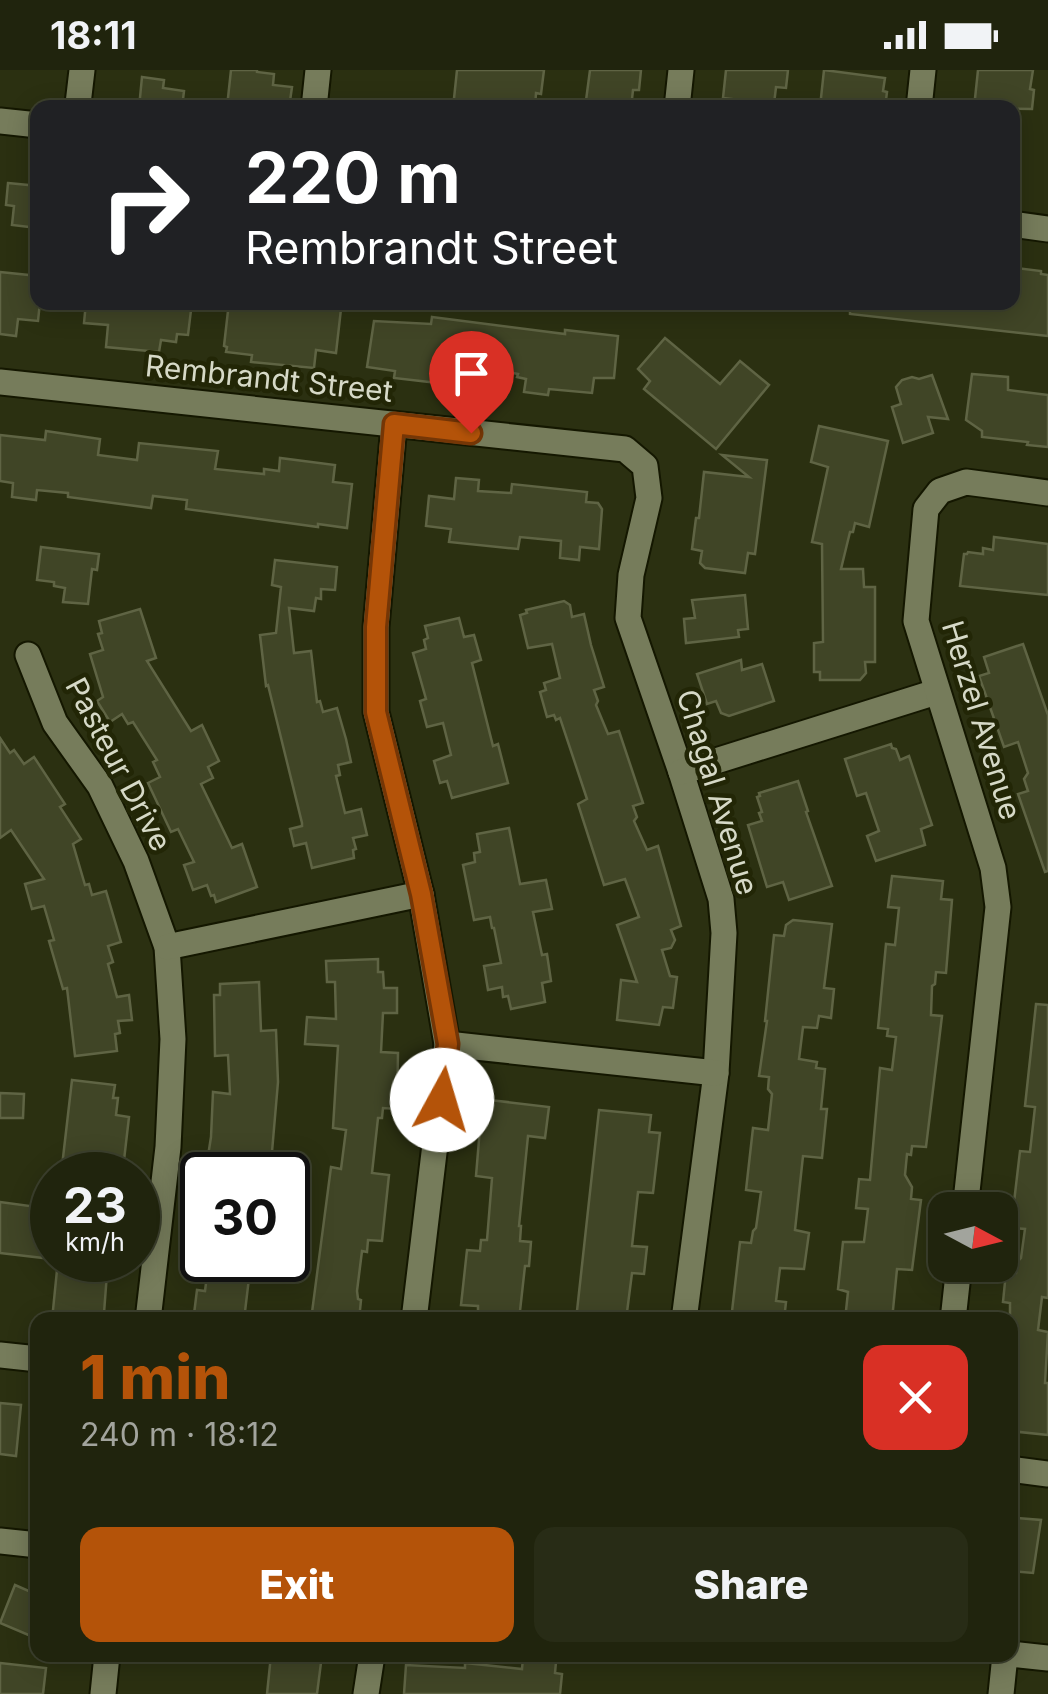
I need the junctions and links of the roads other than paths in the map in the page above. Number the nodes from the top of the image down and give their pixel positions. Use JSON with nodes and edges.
{"nodes":[{"id":1,"x":82,"y":70,"type":"edge"},
{"id":2,"x":318,"y":70,"type":"edge"},
{"id":3,"x":681,"y":70,"type":"edge"},
{"id":4,"x":923,"y":70,"type":"edge"},
{"id":5,"x":78,"y":100,"type":"edge"},
{"id":6,"x":315,"y":100,"type":"edge"},
{"id":7,"x":678,"y":100,"type":"edge"},
{"id":8,"x":920,"y":100,"type":"edge"},
{"id":9,"x":0,"y":121,"type":"edge"},
{"id":10,"x":30,"y":124,"type":"edge"},
{"id":11,"x":1020,"y":225,"type":"edge"},
{"id":12,"x":1048,"y":228,"type":"edge"},
{"id":13,"x":0,"y":382,"type":"edge"},
{"id":14,"x":394,"y":424,"type":"junction"},
{"id":15,"x":646,"y":466,"type":"joint"},
{"id":16,"x":1048,"y":493,"type":"edge"},
{"id":17,"x":28,"y":654,"type":"dead end"},
{"id":18,"x":936,"y":692,"type":"junction"},
{"id":19,"x":681,"y":772,"type":"junction"},
{"id":20,"x":421,"y":894,"type":"junction"},
{"id":21,"x":166,"y":947,"type":"junction"},
{"id":22,"x":448,"y":1044,"type":"junction"},
{"id":23,"x":716,"y":1073,"type":"junction"},
{"id":24,"x":967,"y":1192,"type":"edge"},
{"id":25,"x":957,"y":1282,"type":"edge"},
{"id":26,"x":149,"y":1312,"type":"edge"},
{"id":27,"x":415,"y":1312,"type":"edge"},
{"id":28,"x":685,"y":1312,"type":"edge"},
{"id":29,"x":953,"y":1312,"type":"edge"},
{"id":30,"x":0,"y":1355,"type":"edge"},
{"id":31,"x":30,"y":1358,"type":"edge"},
{"id":32,"x":1018,"y":1470,"type":"edge"},
{"id":33,"x":1048,"y":1474,"type":"edge"},
{"id":34,"x":0,"y":1541,"type":"edge"},
{"id":35,"x":30,"y":1544,"type":"edge"},
{"id":36,"x":1018,"y":1656,"type":"edge"},
{"id":37,"x":1048,"y":1658,"type":"edge"},
{"id":38,"x":107,"y":1662,"type":"edge"},
{"id":39,"x":371,"y":1662,"type":"edge"},
{"id":40,"x":1006,"y":1662,"type":"edge"},
{"id":41,"x":103,"y":1694,"type":"edge"},
{"id":42,"x":366,"y":1694,"type":"edge"},
{"id":43,"x":1001,"y":1694,"type":"edge"}],
"edges":[{"from":1,"to":5,"type":"street"},
{"from":2,"to":6,"type":"street"},
{"from":3,"to":7,"type":"street"},
{"from":4,"to":8,"type":"street"},
{"from":9,"to":10,"type":"street"},
{"from":11,"to":12,"type":"street"},
{"from":13,"to":14,"type":"street","name":"Rembrandt Street"},
{"from":14,"to":15,"type":"street","name":"Rembrandt Street"},
{"from":14,"to":20,"type":"street"},
{"from":15,"to":19,"type":"street","name":"Chagal Avenue"},
{"from":16,"to":18,"type":"street","name":"Herzel Avenue"},
{"from":17,"to":21,"type":"street","name":"Pasteur Drive"},
{"from":18,"to":19,"type":"street"},
{"from":18,"to":24,"type":"street","name":"Herzel Avenue"},
{"from":19,"to":23,"type":"street","name":"Chagal Avenue"},
{"from":20,"to":21,"type":"street"},
{"from":20,"to":22,"type":"street"},
{"from":21,"to":26,"type":"street","name":"Pasteur Drive"},
{"from":22,"to":23,"type":"street"},
{"from":22,"to":27,"type":"street"},
{"from":23,"to":28,"type":"street","name":"Chagal Avenue"},
{"from":25,"to":29,"type":"street"},
{"from":30,"to":31,"type":"street"},
{"from":32,"to":33,"type":"street"},
{"from":34,"to":35,"type":"street"},
{"from":36,"to":37,"type":"street"},
{"from":38,"to":41,"type":"street"},
{"from":39,"to":42,"type":"street"},
{"from":40,"to":43,"type":"street"}]}
